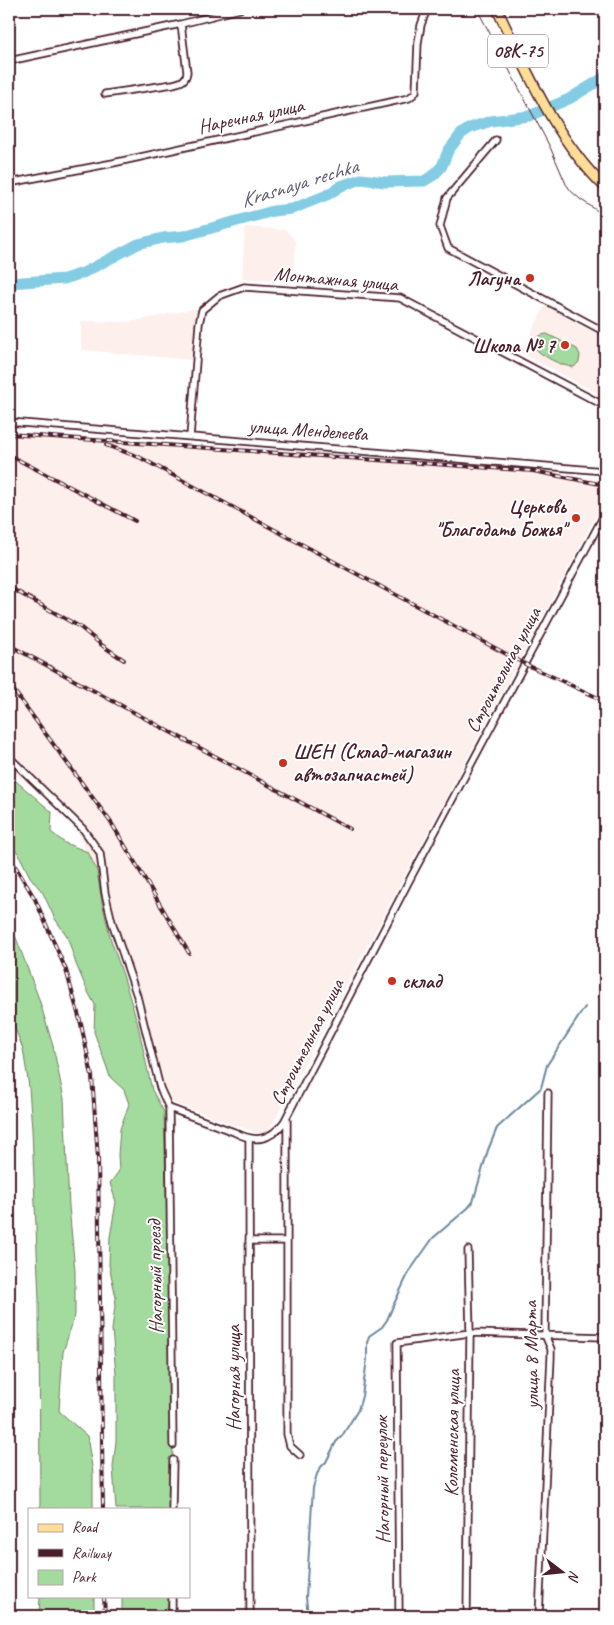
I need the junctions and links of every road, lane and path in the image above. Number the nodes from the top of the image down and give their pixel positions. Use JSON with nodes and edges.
{"nodes":[{"id":1,"x":240,"y":9,"type":"edge"},
{"id":2,"x":427,"y":9,"type":"edge"},
{"id":3,"x":498,"y":9,"type":"edge"},
{"id":4,"x":181,"y":24,"type":"junction"},
{"id":5,"x":9,"y":61,"type":"edge"},
{"id":6,"x":105,"y":94,"type":"dead end"},
{"id":7,"x":496,"y":140,"type":"dead end"},
{"id":8,"x":9,"y":183,"type":"edge"},
{"id":9,"x":605,"y":187,"type":"edge"},
{"id":10,"x":605,"y":332,"type":"edge"},
{"id":11,"x":605,"y":406,"type":"edge"},
{"id":12,"x":9,"y":422,"type":"edge"},
{"id":13,"x":190,"y":437,"type":"junction"},
{"id":14,"x":605,"y":471,"type":"edge"},
{"id":15,"x":605,"y":513,"type":"edge"},
{"id":16,"x":9,"y":757,"type":"edge"},
{"id":17,"x":548,"y":1093,"type":"dead end"},
{"id":18,"x":169,"y":1108,"type":"junction"},
{"id":19,"x":286,"y":1118,"type":"junction"},
{"id":20,"x":249,"y":1139,"type":"junction"},
{"id":21,"x":249,"y":1241,"type":"junction"},
{"id":22,"x":287,"y":1241,"type":"junction"},
{"id":23,"x":468,"y":1250,"type":"dead end"},
{"id":24,"x":470,"y":1333,"type":"junction"},
{"id":25,"x":545,"y":1335,"type":"junction"},
{"id":26,"x":605,"y":1337,"type":"edge"},
{"id":27,"x":173,"y":1445,"type":"dead end"},
{"id":28,"x":300,"y":1455,"type":"dead end"},
{"id":29,"x":173,"y":1460,"type":"dead end"},
{"id":30,"x":172,"y":1508,"type":"edge"},
{"id":31,"x":172,"y":1598,"type":"edge"},
{"id":32,"x":172,"y":1616,"type":"edge"},
{"id":33,"x":250,"y":1616,"type":"edge"},
{"id":34,"x":399,"y":1616,"type":"edge"},
{"id":35,"x":467,"y":1616,"type":"edge"},
{"id":36,"x":539,"y":1616,"type":"edge"}],
"edges":[{"from":1,"to":4,"type":"street"},
{"from":2,"to":8,"type":"street","name":"Наречная улица"},
{"from":3,"to":9,"type":"main road","number":"08К-75"},
{"from":4,"to":5,"type":"street"},
{"from":4,"to":6,"type":"street"},
{"from":7,"to":10,"type":"street"},
{"from":11,"to":13,"type":"street","name":"Монтажная улица"},
{"from":12,"to":13,"type":"street","name":"улица Менделеева"},
{"from":13,"to":14,"type":"street","name":"улица Менделеева"},
{"from":15,"to":19,"type":"street","name":"Строительная улица"},
{"from":16,"to":18,"type":"street"},
{"from":17,"to":25,"type":"street","name":"улица 8 Марта"},
{"from":18,"to":20,"type":"street"},
{"from":18,"to":27,"type":"street","name":"Нагорный проезд"},
{"from":19,"to":20,"type":"street","name":"Строительная улица"},
{"from":19,"to":22,"type":"street"},
{"from":20,"to":21,"type":"street","name":"Нагорная улица"},
{"from":21,"to":22,"type":"street"},
{"from":21,"to":33,"type":"street","name":"Нагорная улица"},
{"from":22,"to":28,"type":"street"},
{"from":23,"to":24,"type":"street","name":"Коломенская улица"},
{"from":24,"to":25,"type":"street"},
{"from":24,"to":34,"type":"street","name":"Нагорный переулок"},
{"from":24,"to":35,"type":"street","name":"Коломенская улица"},
{"from":25,"to":26,"type":"street"},
{"from":25,"to":36,"type":"street","name":"улица 8 Марта"},
{"from":29,"to":30,"type":"street"},
{"from":31,"to":32,"type":"street"}]}
